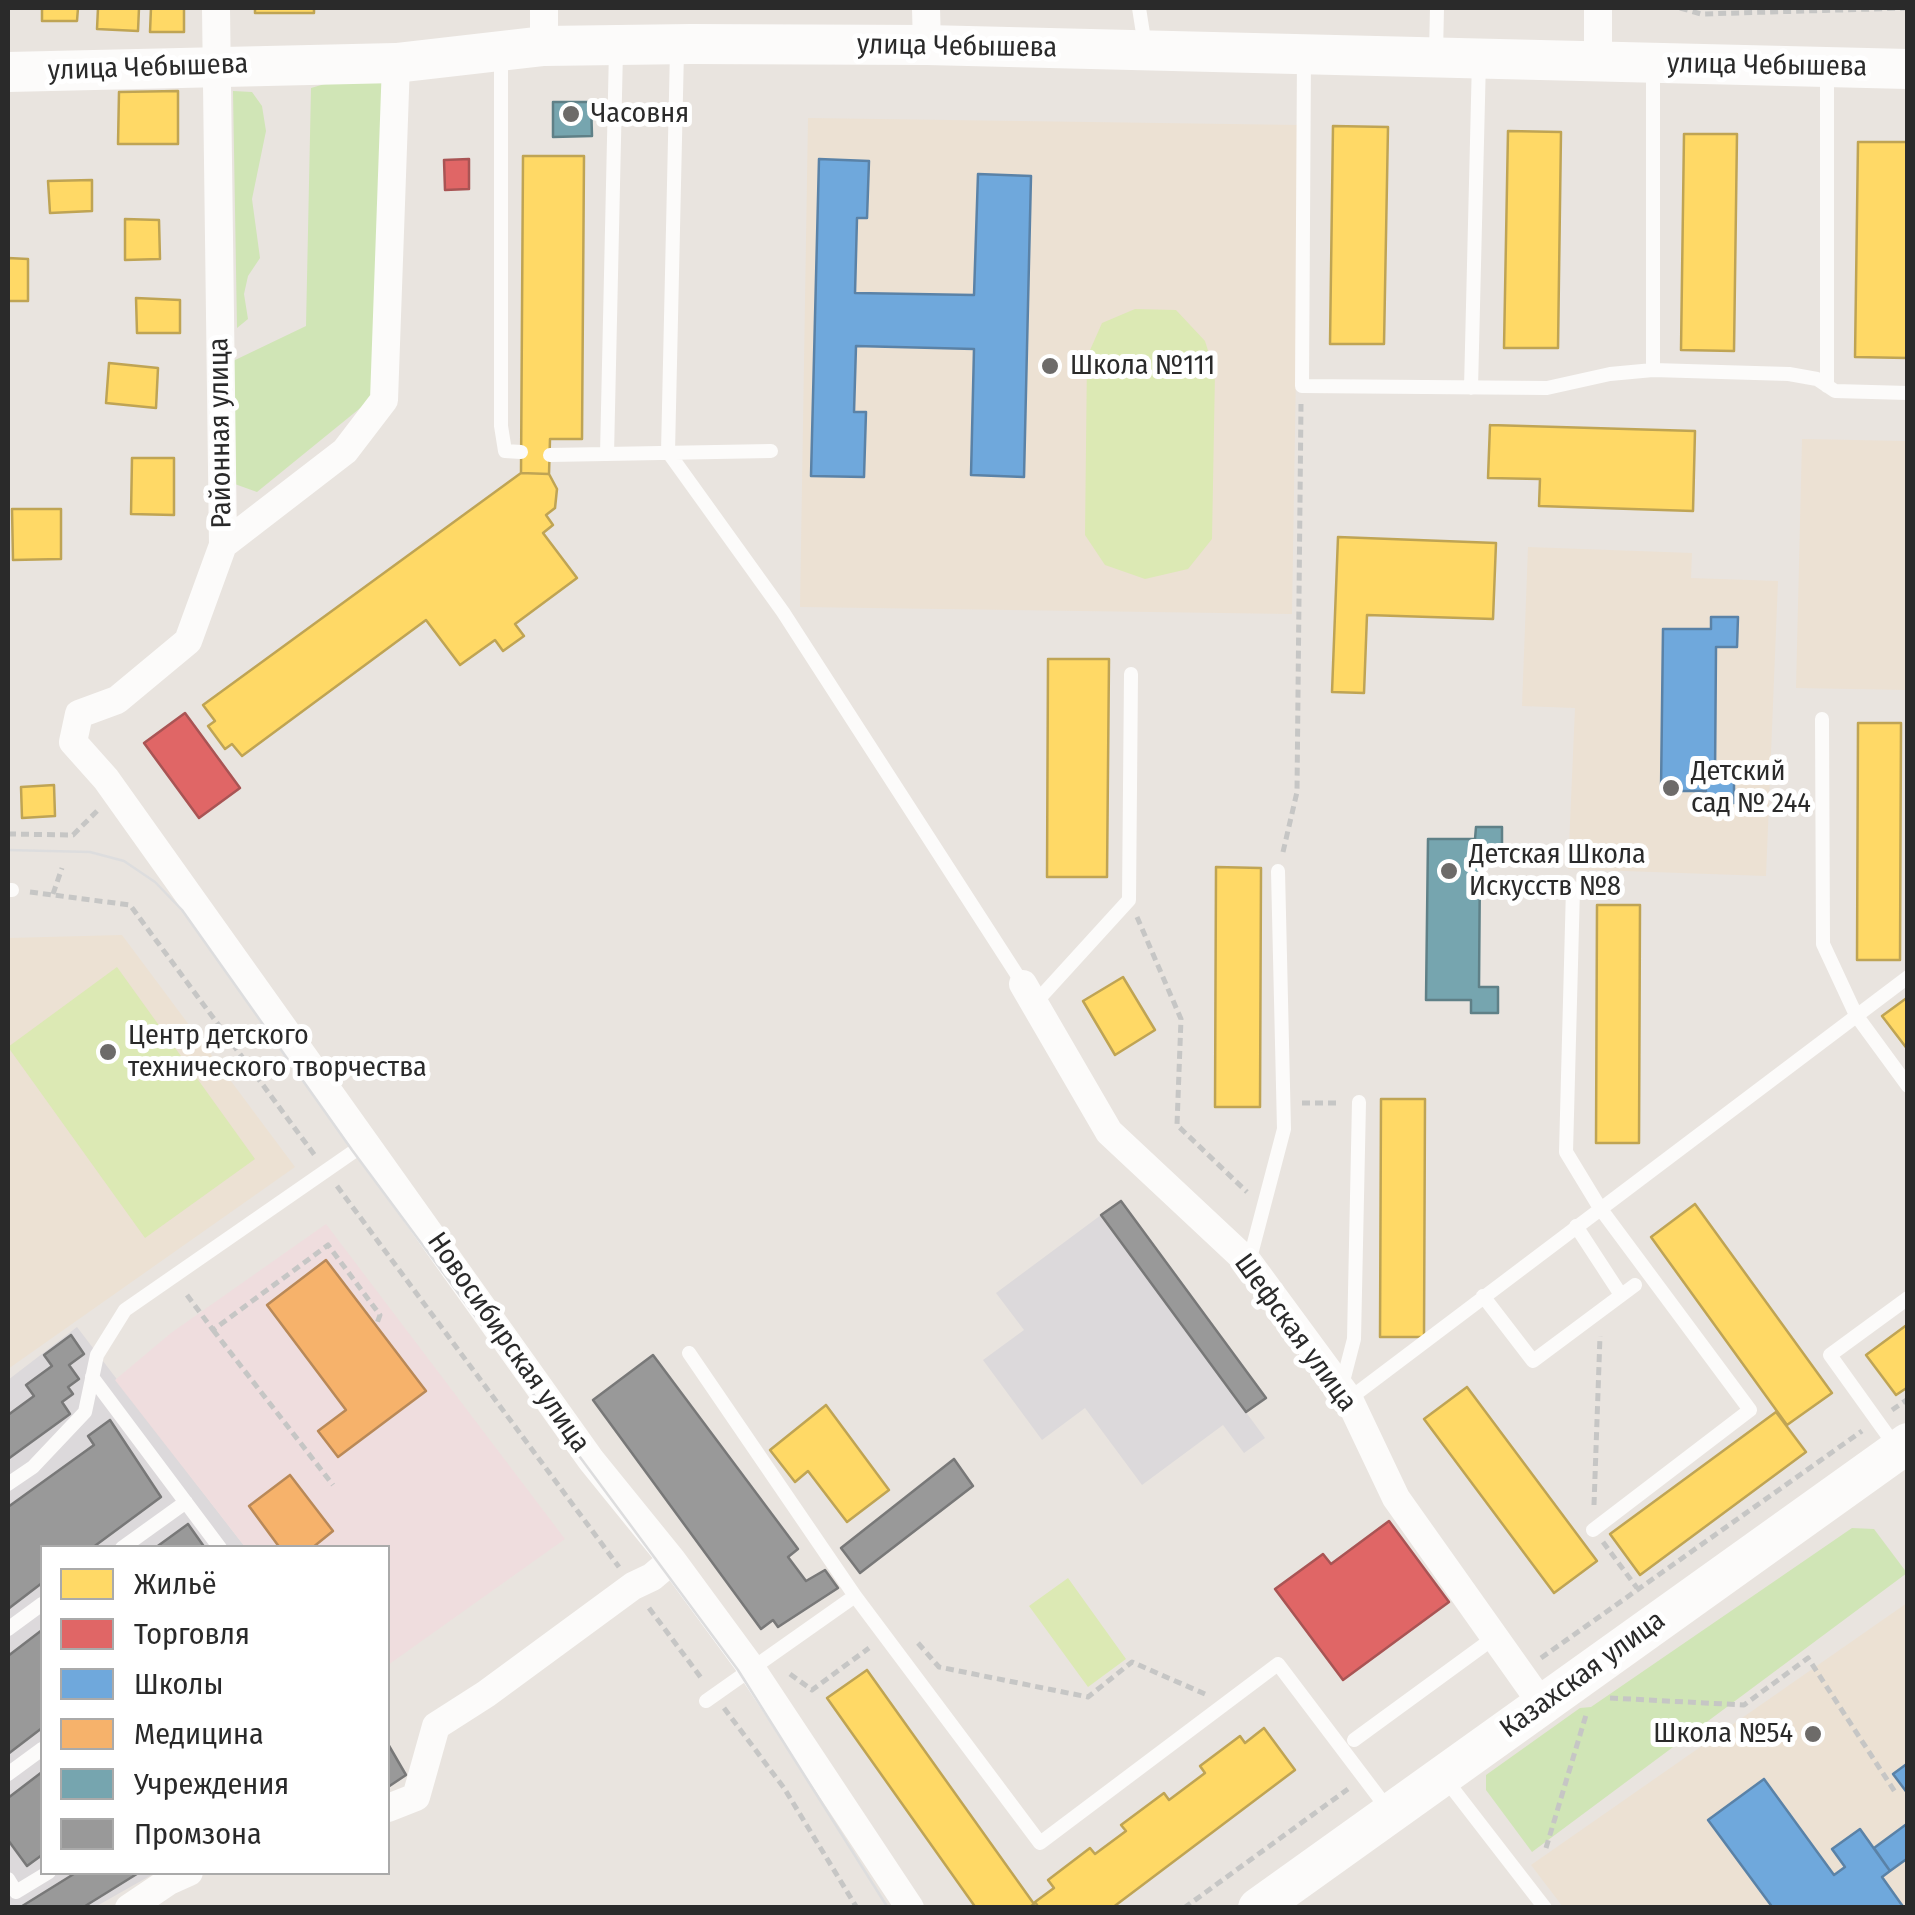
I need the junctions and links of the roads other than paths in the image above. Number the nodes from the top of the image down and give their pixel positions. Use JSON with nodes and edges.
{"nodes":[{"id":1,"x":216,"y":8,"type":"edge"},
{"id":2,"x":1139,"y":8,"type":"edge"},
{"id":3,"x":1437,"y":8,"type":"edge"},
{"id":4,"x":1598,"y":8,"type":"edge"},
{"id":5,"x":926,"y":26,"type":"edge"},
{"id":6,"x":544,"y":27,"type":"edge"},
{"id":7,"x":677,"y":44,"type":"junction"},
{"id":8,"x":616,"y":45,"type":"junction"},
{"id":9,"x":501,"y":51,"type":"junction"},
{"id":10,"x":1146,"y":52,"type":"junction"},
{"id":11,"x":1304,"y":56,"type":"junction"},
{"id":12,"x":1436,"y":58,"type":"junction"},
{"id":13,"x":1479,"y":59,"type":"junction"},
{"id":14,"x":1598,"y":62,"type":"junction"},
{"id":15,"x":396,"y":63,"type":"junction"},
{"id":16,"x":1654,"y":63,"type":"junction"},
{"id":17,"x":217,"y":66,"type":"junction"},
{"id":18,"x":1827,"y":67,"type":"junction"},
{"id":19,"x":1908,"y":69,"type":"edge"},
{"id":20,"x":8,"y":72,"type":"edge"},
{"id":21,"x":1652,"y":370,"type":"junction"},
{"id":22,"x":1827,"y":386,"type":"junction"},
{"id":23,"x":1471,"y":388,"type":"junction"},
{"id":24,"x":1908,"y":393,"type":"edge"},
{"id":25,"x":771,"y":451,"type":"dead end"},
{"id":26,"x":521,"y":452,"type":"dead end"},
{"id":27,"x":668,"y":452,"type":"junction"},
{"id":28,"x":607,"y":454,"type":"junction"},
{"id":29,"x":550,"y":455,"type":"dead end"},
{"id":30,"x":222,"y":545,"type":"junction"},
{"id":31,"x":1131,"y":674,"type":"dead end"},
{"id":32,"x":1822,"y":718,"type":"dead end"},
{"id":33,"x":111,"y":786,"type":"joint"},
{"id":34,"x":1278,"y":870,"type":"road end"},
{"id":35,"x":1573,"y":888,"type":"dead end"},
{"id":36,"x":1908,"y":977,"type":"edge"},
{"id":37,"x":1029,"y":993,"type":"junction"},
{"id":38,"x":1856,"y":1016,"type":"junction"},
{"id":39,"x":1908,"y":1086,"type":"edge"},
{"id":40,"x":1359,"y":1102,"type":"road end"},
{"id":41,"x":366,"y":1143,"type":"junction"},
{"id":42,"x":1600,"y":1208,"type":"junction"},
{"id":43,"x":1576,"y":1226,"type":"junction"},
{"id":44,"x":1249,"y":1263,"type":"junction"},
{"id":45,"x":1635,"y":1285,"type":"dead end"},
{"id":46,"x":1621,"y":1295,"type":"junction"},
{"id":47,"x":1484,"y":1296,"type":"junction"},
{"id":48,"x":1908,"y":1298,"type":"edge"},
{"id":49,"x":689,"y":1353,"type":"dead end"},
{"id":50,"x":92,"y":1377,"type":"junction"},
{"id":51,"x":1345,"y":1394,"type":"junction"},
{"id":52,"x":1894,"y":1438,"type":"edge"},
{"id":53,"x":8,"y":1484,"type":"edge"},
{"id":54,"x":186,"y":1502,"type":"junction"},
{"id":55,"x":1594,"y":1530,"type":"road end"},
{"id":56,"x":126,"y":1545,"type":"edge"},
{"id":57,"x":218,"y":1545,"type":"edge"},
{"id":58,"x":672,"y":1560,"type":"junction"},
{"id":59,"x":855,"y":1596,"type":"junction"},
{"id":60,"x":40,"y":1605,"type":"edge"},
{"id":61,"x":8,"y":1629,"type":"edge"},
{"id":62,"x":1496,"y":1637,"type":"junction"},
{"id":63,"x":760,"y":1664,"type":"junction"},
{"id":64,"x":1532,"y":1688,"type":"junction"},
{"id":65,"x":711,"y":1698,"type":"road end"},
{"id":66,"x":1354,"y":1740,"type":"dead end"},
{"id":67,"x":40,"y":1750,"type":"edge"},
{"id":68,"x":8,"y":1774,"type":"edge"},
{"id":69,"x":1443,"y":1776,"type":"junction"},
{"id":70,"x":390,"y":1807,"type":"edge"},
{"id":71,"x":1391,"y":1813,"type":"junction"},
{"id":72,"x":45,"y":1875,"type":"edge"},
{"id":73,"x":182,"y":1875,"type":"edge"},
{"id":74,"x":8,"y":1878,"type":"edge"},
{"id":75,"x":129,"y":1908,"type":"edge"},
{"id":76,"x":910,"y":1908,"type":"edge"},
{"id":77,"x":1258,"y":1908,"type":"edge"},
{"id":78,"x":1545,"y":1908,"type":"edge"}],
"edges":[{"from":1,"to":17,"type":"street","name":"Районная улица"},
{"from":2,"to":10,"type":"lane"},
{"from":3,"to":12,"type":"lane"},
{"from":4,"to":14,"type":"street"},
{"from":5,"to":7,"type":"street","name":"улица Чебышева"},
{"from":5,"to":10,"type":"street","name":"улица Чебышева"},
{"from":6,"to":8,"type":"street","name":"улица Чебышева"},
{"from":6,"to":9,"type":"street","name":"улица Чебышева"},
{"from":7,"to":8,"type":"street","name":"улица Чебышева"},
{"from":7,"to":27,"type":"lane"},
{"from":8,"to":28,"type":"lane"},
{"from":9,"to":15,"type":"street","name":"улица Чебышева"},
{"from":9,"to":26,"type":"lane"},
{"from":10,"to":11,"type":"street","name":"улица Чебышева"},
{"from":11,"to":12,"type":"street","name":"улица Чебышева"},
{"from":11,"to":23,"type":"lane"},
{"from":12,"to":13,"type":"street","name":"улица Чебышева"},
{"from":13,"to":14,"type":"street","name":"улица Чебышева"},
{"from":13,"to":23,"type":"lane"},
{"from":14,"to":16,"type":"street","name":"улица Чебышева"},
{"from":15,"to":17,"type":"street","name":"улица Чебышева"},
{"from":15,"to":30,"type":"street"},
{"from":16,"to":18,"type":"street","name":"улица Чебышева"},
{"from":16,"to":21,"type":"lane"},
{"from":17,"to":20,"type":"street","name":"улица Чебышева"},
{"from":17,"to":30,"type":"street","name":"Районная улица"},
{"from":18,"to":19,"type":"street","name":"улица Чебышева"},
{"from":18,"to":22,"type":"lane"},
{"from":21,"to":22,"type":"lane"},
{"from":21,"to":23,"type":"lane"},
{"from":22,"to":24,"type":"lane"},
{"from":25,"to":27,"type":"lane"},
{"from":27,"to":28,"type":"lane"},
{"from":27,"to":37,"type":"lane"},
{"from":28,"to":29,"type":"lane"},
{"from":30,"to":33,"type":"street","name":"Районная улица"},
{"from":31,"to":37,"type":"lane"},
{"from":32,"to":38,"type":"lane"},
{"from":33,"to":41,"type":"street","name":"Новосибирская улица"},
{"from":34,"to":44,"type":"lane"},
{"from":35,"to":42,"type":"lane"},
{"from":36,"to":38,"type":"lane"},
{"from":37,"to":44,"type":"street","name":"Шефская улица"},
{"from":38,"to":39,"type":"lane"},
{"from":38,"to":42,"type":"lane"},
{"from":40,"to":51,"type":"lane"},
{"from":41,"to":50,"type":"lane"},
{"from":41,"to":58,"type":"street","name":"Новосибирская улица"},
{"from":42,"to":43,"type":"lane"},
{"from":42,"to":55,"type":"lane"},
{"from":43,"to":46,"type":"lane"},
{"from":43,"to":47,"type":"lane"},
{"from":44,"to":51,"type":"street","name":"Шефская улица"},
{"from":45,"to":46,"type":"lane"},
{"from":46,"to":47,"type":"lane"},
{"from":47,"to":51,"type":"lane"},
{"from":48,"to":52,"type":"lane"},
{"from":49,"to":59,"type":"lane"},
{"from":50,"to":53,"type":"lane"},
{"from":50,"to":54,"type":"lane"},
{"from":51,"to":62,"type":"street","name":"Шефская улица"},
{"from":52,"to":64,"type":"street","name":"Казахская улица"},
{"from":54,"to":56,"type":"lane"},
{"from":54,"to":57,"type":"lane"},
{"from":58,"to":63,"type":"street","name":"Новосибирская улица"},
{"from":58,"to":70,"type":"street"},
{"from":59,"to":63,"type":"lane"},
{"from":59,"to":71,"type":"lane"},
{"from":60,"to":61,"type":"lane"},
{"from":62,"to":64,"type":"street","name":"Шефская улица"},
{"from":62,"to":66,"type":"lane"},
{"from":63,"to":65,"type":"lane"},
{"from":63,"to":76,"type":"street","name":"Новосибирская улица"},
{"from":64,"to":69,"type":"street","name":"Казахская улица"},
{"from":67,"to":68,"type":"lane"},
{"from":69,"to":71,"type":"street","name":"Казахская улица"},
{"from":69,"to":78,"type":"lane"},
{"from":71,"to":77,"type":"street","name":"Казахская улица"},
{"from":72,"to":74,"type":"lane"},
{"from":73,"to":75,"type":"street"}]}
